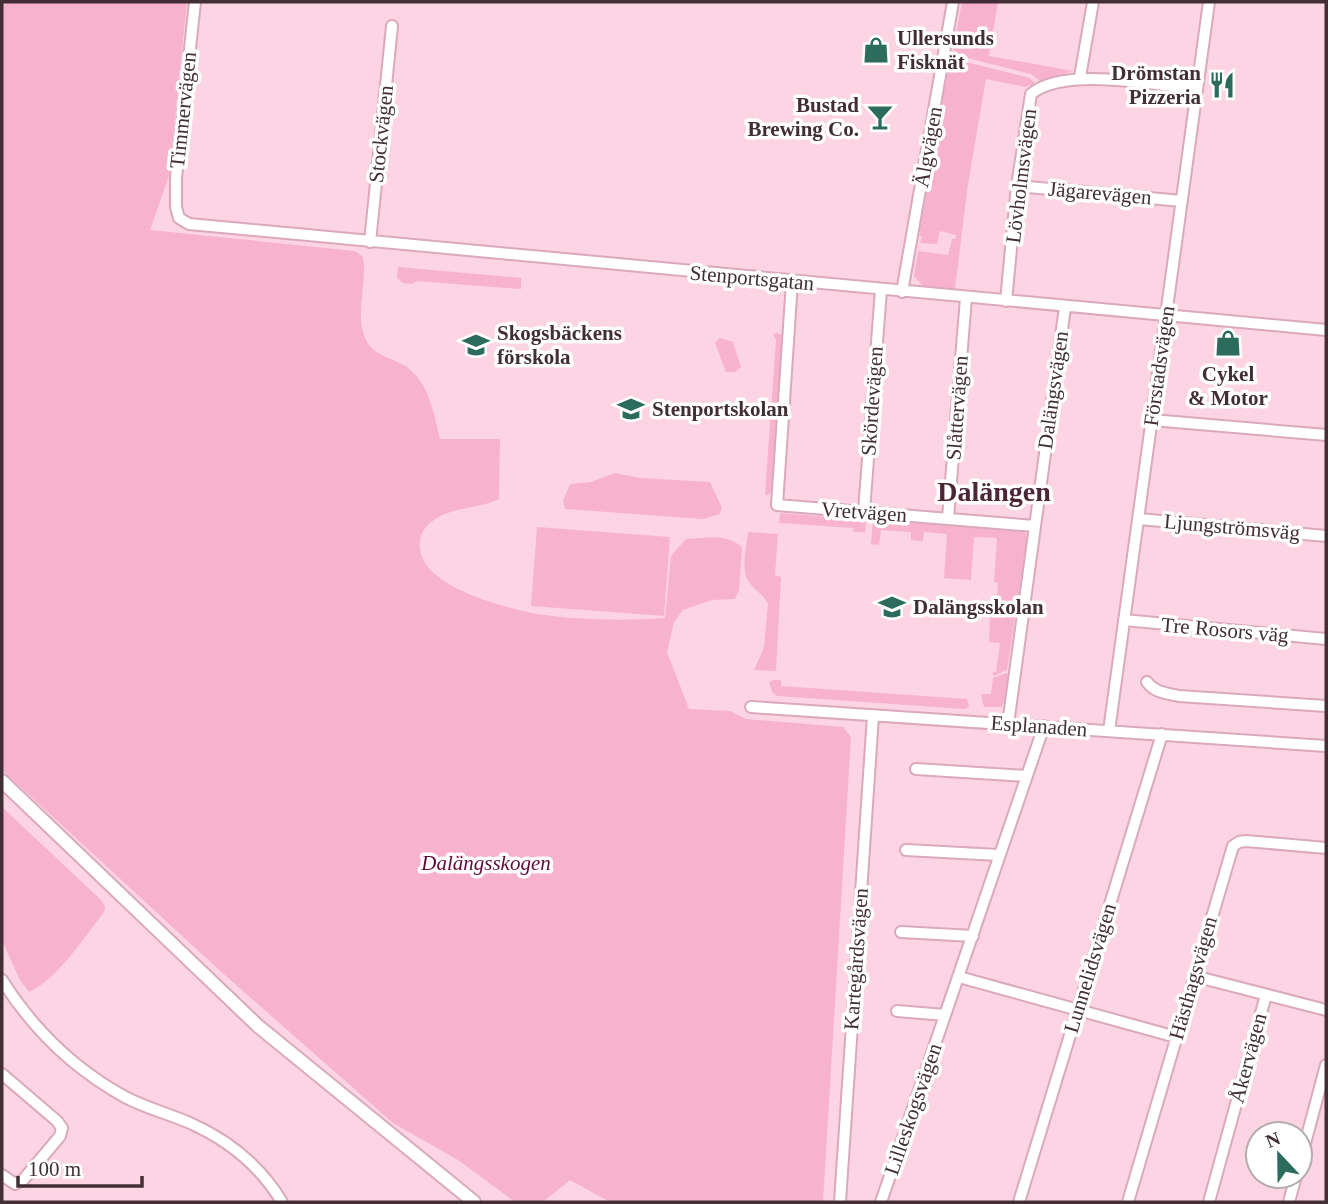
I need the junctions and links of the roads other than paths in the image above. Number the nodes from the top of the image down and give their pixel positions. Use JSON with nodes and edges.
{"nodes":[{"id":1,"x":195,"y":2,"type":"edge"},
{"id":2,"x":953,"y":2,"type":"edge"},
{"id":3,"x":1093,"y":2,"type":"edge"},
{"id":4,"x":1209,"y":2,"type":"edge"},
{"id":5,"x":392,"y":26,"type":"dead end"},
{"id":6,"x":1080,"y":77,"type":"junction"},
{"id":7,"x":1197,"y":89,"type":"junction"},
{"id":8,"x":1017,"y":186,"type":"junction"},
{"id":9,"x":1182,"y":201,"type":"junction"},
{"id":10,"x":179,"y":218,"type":"joint"},
{"id":11,"x":370,"y":242,"type":"junction"},
{"id":12,"x":793,"y":282,"type":"junction"},
{"id":13,"x":881,"y":290,"type":"junction"},
{"id":14,"x":902,"y":292,"type":"junction"},
{"id":15,"x":965,"y":298,"type":"junction"},
{"id":16,"x":1006,"y":301,"type":"junction"},
{"id":17,"x":1065,"y":307,"type":"junction"},
{"id":18,"x":1166,"y":316,"type":"junction"},
{"id":19,"x":1326,"y":331,"type":"edge"},
{"id":20,"x":1152,"y":420,"type":"junction"},
{"id":21,"x":1326,"y":435,"type":"edge"},
{"id":22,"x":864,"y":512,"type":"junction"},
{"id":23,"x":948,"y":518,"type":"junction"},
{"id":24,"x":1139,"y":519,"type":"junction"},
{"id":25,"x":1035,"y":526,"type":"junction"},
{"id":26,"x":1326,"y":536,"type":"edge"},
{"id":27,"x":1124,"y":621,"type":"junction"},
{"id":28,"x":1326,"y":639,"type":"edge"},
{"id":29,"x":1147,"y":682,"type":"dead end"},
{"id":30,"x":1326,"y":705,"type":"edge"},
{"id":31,"x":751,"y":707,"type":"dead end"},
{"id":32,"x":873,"y":716,"type":"junction"},
{"id":33,"x":1008,"y":724,"type":"junction"},
{"id":34,"x":1044,"y":726,"type":"junction"},
{"id":35,"x":1109,"y":731,"type":"junction"},
{"id":36,"x":1162,"y":734,"type":"junction"},
{"id":37,"x":1326,"y":746,"type":"edge"},
{"id":38,"x":916,"y":769,"type":"dead end"},
{"id":39,"x":1027,"y":776,"type":"junction"},
{"id":40,"x":2,"y":781,"type":"edge"},
{"id":41,"x":1326,"y":848,"type":"edge"},
{"id":42,"x":906,"y":850,"type":"dead end"},
{"id":43,"x":998,"y":855,"type":"junction"},
{"id":44,"x":901,"y":932,"type":"dead end"},
{"id":45,"x":973,"y":936,"type":"junction"},
{"id":46,"x":1194,"y":976,"type":"junction"},
{"id":47,"x":959,"y":977,"type":"junction"},
{"id":48,"x":2,"y":980,"type":"edge"},
{"id":49,"x":1266,"y":995,"type":"junction"},
{"id":50,"x":1078,"y":1010,"type":"junction"},
{"id":51,"x":1326,"y":1010,"type":"edge"},
{"id":52,"x":897,"y":1011,"type":"dead end"},
{"id":53,"x":945,"y":1016,"type":"junction"},
{"id":54,"x":1176,"y":1037,"type":"junction"},
{"id":55,"x":1326,"y":1065,"type":"edge"},
{"id":56,"x":2,"y":1074,"type":"edge"},
{"id":57,"x":1311,"y":1120,"type":"edge"},
{"id":58,"x":2,"y":1175,"type":"edge"},
{"id":59,"x":282,"y":1202,"type":"edge"},
{"id":60,"x":474,"y":1202,"type":"edge"},
{"id":61,"x":839,"y":1202,"type":"edge"},
{"id":62,"x":881,"y":1202,"type":"edge"},
{"id":63,"x":1019,"y":1202,"type":"edge"},
{"id":64,"x":1128,"y":1202,"type":"edge"},
{"id":65,"x":1209,"y":1202,"type":"edge"}],
"edges":[{"from":1,"to":10,"type":"street","name":"Timmervägen"},
{"from":2,"to":14,"type":"street","name":"Älgvägen"},
{"from":3,"to":6,"type":"street"},
{"from":4,"to":7,"type":"street","name":"Förstadsvägen"},
{"from":5,"to":11,"type":"street","name":"Stockvägen"},
{"from":6,"to":7,"type":"street","name":"Lövholmsvägen"},
{"from":6,"to":8,"type":"street","name":"Lövholmsvägen"},
{"from":7,"to":9,"type":"street","name":"Förstadsvägen"},
{"from":8,"to":9,"type":"street","name":"Jägarevägen"},
{"from":8,"to":16,"type":"street","name":"Lövholmsvägen"},
{"from":9,"to":18,"type":"street","name":"Förstadsvägen"},
{"from":10,"to":11,"type":"street","name":"Stenportsgatan"},
{"from":11,"to":12,"type":"street","name":"Stenportsgatan"},
{"from":12,"to":13,"type":"street","name":"Stenportsgatan"},
{"from":12,"to":22,"type":"street","name":"Vretvägen"},
{"from":13,"to":14,"type":"street","name":"Stenportsgatan"},
{"from":13,"to":22,"type":"street","name":"Skördevägen"},
{"from":14,"to":15,"type":"street","name":"Stenportsgatan"},
{"from":15,"to":16,"type":"street","name":"Stenportsgatan"},
{"from":15,"to":23,"type":"street","name":"Slåttervägen"},
{"from":16,"to":17,"type":"street","name":"Stenportsgatan"},
{"from":17,"to":18,"type":"street","name":"Stenportsgatan"},
{"from":17,"to":25,"type":"street","name":"Dalängsvägen"},
{"from":18,"to":19,"type":"street","name":"Stenportsgatan"},
{"from":18,"to":20,"type":"street","name":"Förstadsvägen"},
{"from":20,"to":21,"type":"street"},
{"from":20,"to":24,"type":"street","name":"Förstadsvägen"},
{"from":22,"to":23,"type":"street","name":"Vretvägen"},
{"from":23,"to":25,"type":"street","name":"Vretvägen"},
{"from":24,"to":26,"type":"street","name":"Ljungströmsväg"},
{"from":24,"to":27,"type":"street","name":"Förstadsvägen"},
{"from":25,"to":33,"type":"street","name":"Dalängsvägen"},
{"from":27,"to":28,"type":"street","name":"Tre Rosors väg"},
{"from":27,"to":35,"type":"street","name":"Förstadsvägen"},
{"from":29,"to":30,"type":"street"},
{"from":31,"to":32,"type":"street","name":"Esplanaden"},
{"from":32,"to":33,"type":"street","name":"Esplanaden"},
{"from":32,"to":61,"type":"street","name":"Kartegårdsvägen"},
{"from":33,"to":34,"type":"street","name":"Esplanaden"},
{"from":34,"to":35,"type":"street","name":"Esplanaden"},
{"from":34,"to":39,"type":"street","name":"Lilleskogsvägen"},
{"from":35,"to":36,"type":"street","name":"Esplanaden"},
{"from":36,"to":37,"type":"street","name":"Esplanaden"},
{"from":36,"to":50,"type":"street","name":"Lunnelidsvägen"},
{"from":38,"to":39,"type":"street"},
{"from":39,"to":43,"type":"street","name":"Lilleskogsvägen"},
{"from":40,"to":60,"type":"main road"},
{"from":41,"to":46,"type":"street","name":"Hästhagsvägen"},
{"from":42,"to":43,"type":"street"},
{"from":43,"to":45,"type":"street","name":"Lilleskogsvägen"},
{"from":44,"to":45,"type":"street"},
{"from":45,"to":47,"type":"street","name":"Lilleskogsvägen"},
{"from":46,"to":49,"type":"street"},
{"from":46,"to":54,"type":"street","name":"Hästhagsvägen"},
{"from":47,"to":50,"type":"street"},
{"from":47,"to":53,"type":"street","name":"Lilleskogsvägen"},
{"from":48,"to":59,"type":"street"},
{"from":49,"to":51,"type":"street"},
{"from":49,"to":65,"type":"street","name":"Åkervägen"},
{"from":50,"to":54,"type":"street"},
{"from":50,"to":63,"type":"street","name":"Lunnelidsvägen"},
{"from":52,"to":53,"type":"street","name":"Lilleskogsvägen"},
{"from":53,"to":62,"type":"street","name":"Lilleskogsvägen"},
{"from":54,"to":64,"type":"street","name":"Hästhagsvägen"},
{"from":55,"to":57,"type":"street"},
{"from":56,"to":58,"type":"street"}]}
